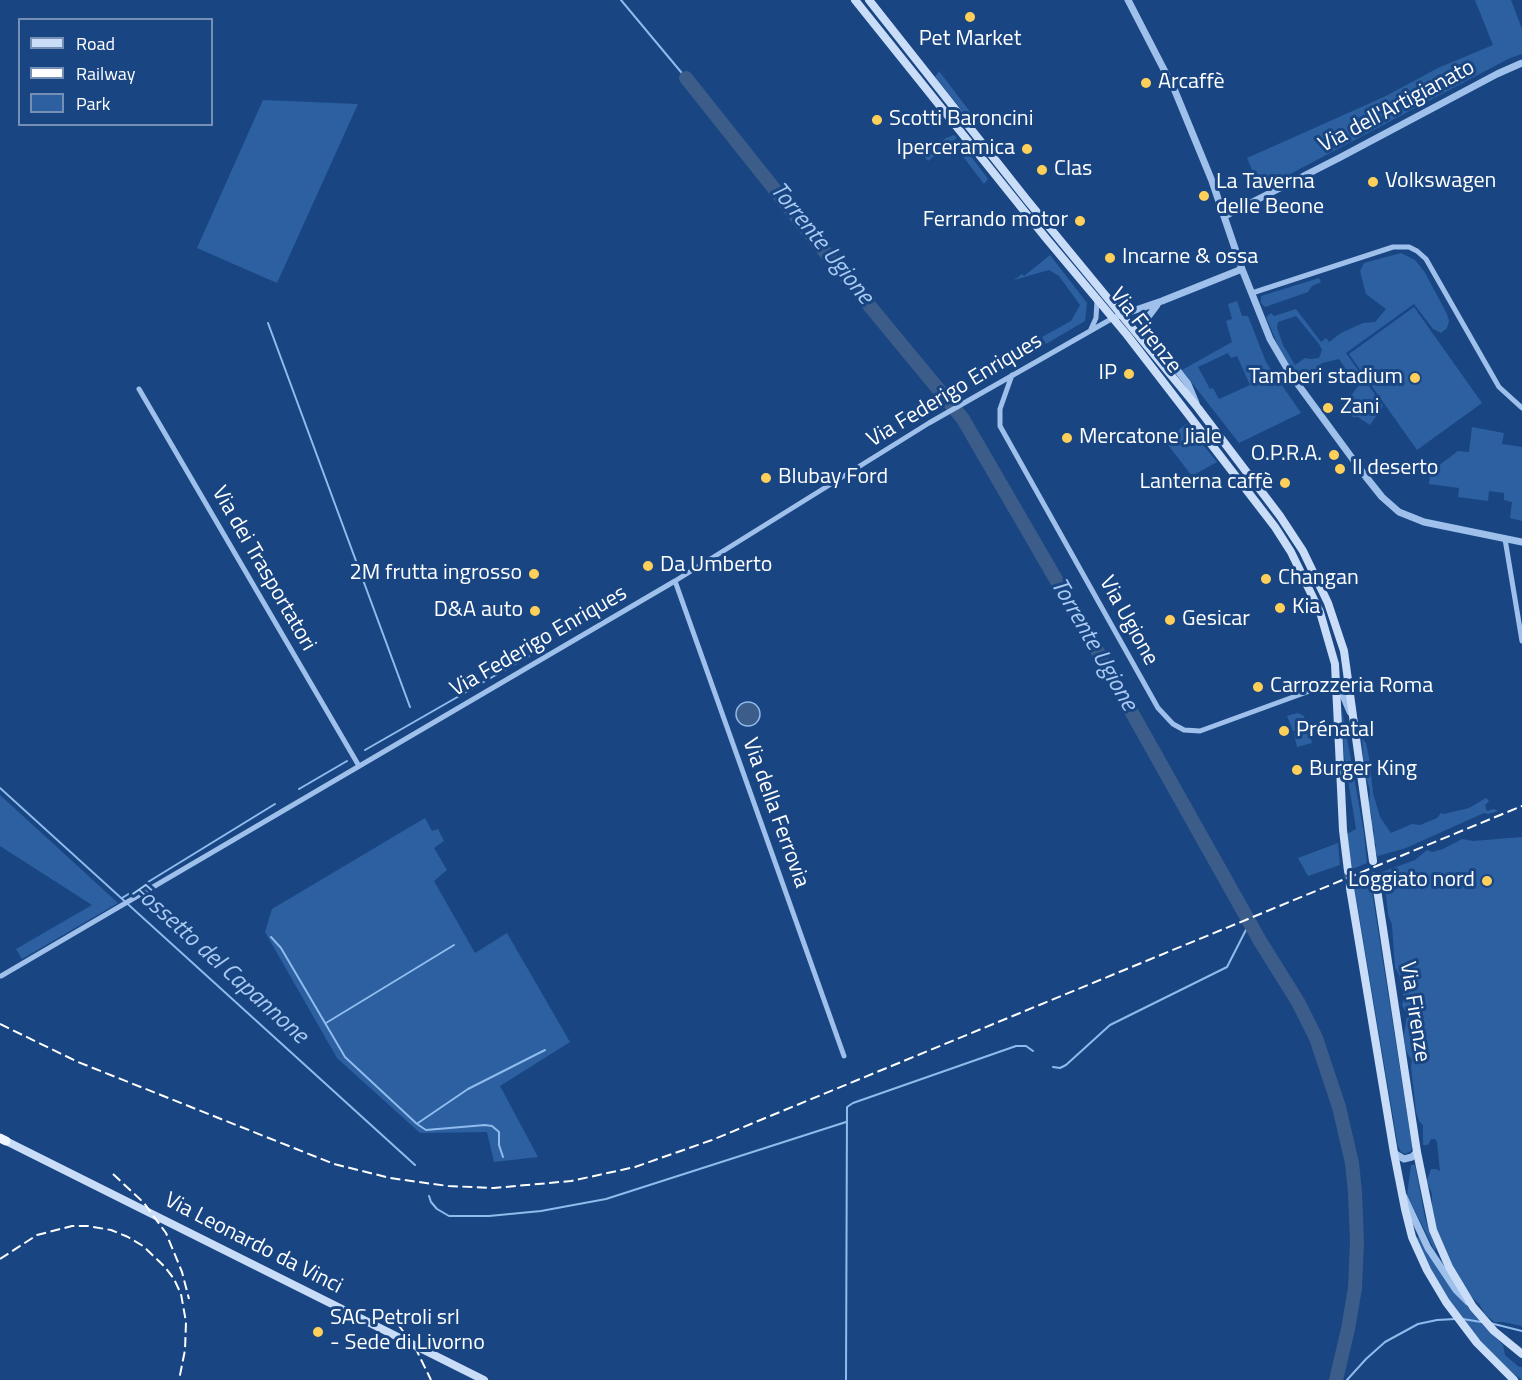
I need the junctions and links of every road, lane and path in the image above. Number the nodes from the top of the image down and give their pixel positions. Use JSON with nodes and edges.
{"nodes":[{"id":1,"x":855,"y":0,"type":"edge"},
{"id":2,"x":869,"y":0,"type":"edge"},
{"id":3,"x":1128,"y":0,"type":"edge"},
{"id":4,"x":1522,"y":63,"type":"edge"},
{"id":5,"x":1225,"y":216,"type":"junction"},
{"id":6,"x":1242,"y":269,"type":"junction"},
{"id":7,"x":1252,"y":294,"type":"junction"},
{"id":8,"x":1097,"y":299,"type":"junction"},
{"id":9,"x":1162,"y":301,"type":"junction"},
{"id":10,"x":1122,"y":314,"type":"junction"},
{"id":11,"x":1113,"y":318,"type":"junction"},
{"id":12,"x":1091,"y":330,"type":"junction"},
{"id":13,"x":1012,"y":375,"type":"junction"},
{"id":14,"x":139,"y":389,"type":"dead end"},
{"id":15,"x":1198,"y":408,"type":"junction"},
{"id":16,"x":1522,"y":408,"type":"edge"},
{"id":17,"x":1505,"y":539,"type":"junction"},
{"id":18,"x":1522,"y":542,"type":"edge"},
{"id":19,"x":675,"y":581,"type":"junction"},
{"id":20,"x":1522,"y":641,"type":"edge"},
{"id":21,"x":1337,"y":681,"type":"junction"},
{"id":22,"x":1351,"y":714,"type":"junction"},
{"id":23,"x":359,"y":766,"type":"junction"},
{"id":24,"x":1373,"y":861,"type":"dead end"},
{"id":25,"x":1348,"y":871,"type":"tunnel mouth"},
{"id":26,"x":1375,"y":876,"type":"dead end"},
{"id":27,"x":1350,"y":888,"type":"tunnel mouth"},
{"id":28,"x":1,"y":976,"type":"edge"},
{"id":29,"x":844,"y":1056,"type":"dead end"},
{"id":30,"x":2,"y":1139,"type":"edge"},
{"id":31,"x":1417,"y":1152,"type":"junction"},
{"id":32,"x":1394,"y":1153,"type":"junction"},
{"id":33,"x":1402,"y":1192,"type":"junction"},
{"id":34,"x":1475,"y":1310,"type":"junction"},
{"id":35,"x":1522,"y":1354,"type":"edge"},
{"id":36,"x":484,"y":1380,"type":"edge"},
{"id":37,"x":1514,"y":1380,"type":"edge"}],
"edges":[{"from":1,"to":8,"type":"main road","name":"Via Firenze"},
{"from":2,"to":10,"type":"main road","name":"Via Firenze"},
{"from":3,"to":5,"type":"street"},
{"from":4,"to":5,"type":"street","name":"Via dell'Artigianato"},
{"from":5,"to":6,"type":"street"},
{"from":6,"to":7,"type":"street"},
{"from":6,"to":9,"type":"street"},
{"from":7,"to":16,"type":"street"},
{"from":7,"to":17,"type":"street"},
{"from":8,"to":11,"type":"main road","name":"Via Firenze"},
{"from":8,"to":12,"type":"street"},
{"from":9,"to":10,"type":"street"},
{"from":9,"to":15,"type":"street","name":"Via Firenze"},
{"from":10,"to":11,"type":"street"},
{"from":10,"to":15,"type":"main road","name":"Via Firenze"},
{"from":11,"to":12,"type":"street","name":"Via Federigo Enriques"},
{"from":11,"to":21,"type":"main road","name":"Via Firenze"},
{"from":12,"to":13,"type":"street","name":"Via Federigo Enriques"},
{"from":13,"to":19,"type":"street","name":"Via Federigo Enriques"},
{"from":13,"to":21,"type":"street","name":"Via Ugione"},
{"from":14,"to":23,"type":"street","name":"Via dei Trasportatori"},
{"from":15,"to":22,"type":"main road","name":"Via Firenze"},
{"from":17,"to":18,"type":"street"},
{"from":17,"to":20,"type":"street"},
{"from":19,"to":23,"type":"street","name":"Via Federigo Enriques"},
{"from":19,"to":29,"type":"street","name":"Via della Ferrovia"},
{"from":21,"to":22,"type":"street","name":"Via Firenze"},
{"from":21,"to":25,"type":"main road","name":"Via Firenze"},
{"from":22,"to":24,"type":"main road","name":"Via Firenze"},
{"from":23,"to":28,"type":"street","name":"Via Federigo Enriques"},
{"from":26,"to":31,"type":"main road","name":"Via Firenze"},
{"from":27,"to":32,"type":"main road","name":"Via Firenze"},
{"from":30,"to":36,"type":"main road","name":"Via Leonardo da Vinci"},
{"from":31,"to":32,"type":"street"},
{"from":31,"to":34,"type":"main road","name":"Via Firenze"},
{"from":32,"to":33,"type":"main road","name":"Via Firenze"},
{"from":33,"to":34,"type":"street","name":"Via Firenze"},
{"from":33,"to":37,"type":"main road","name":"Via Firenze"},
{"from":34,"to":35,"type":"main road","name":"Via Firenze"}]}
